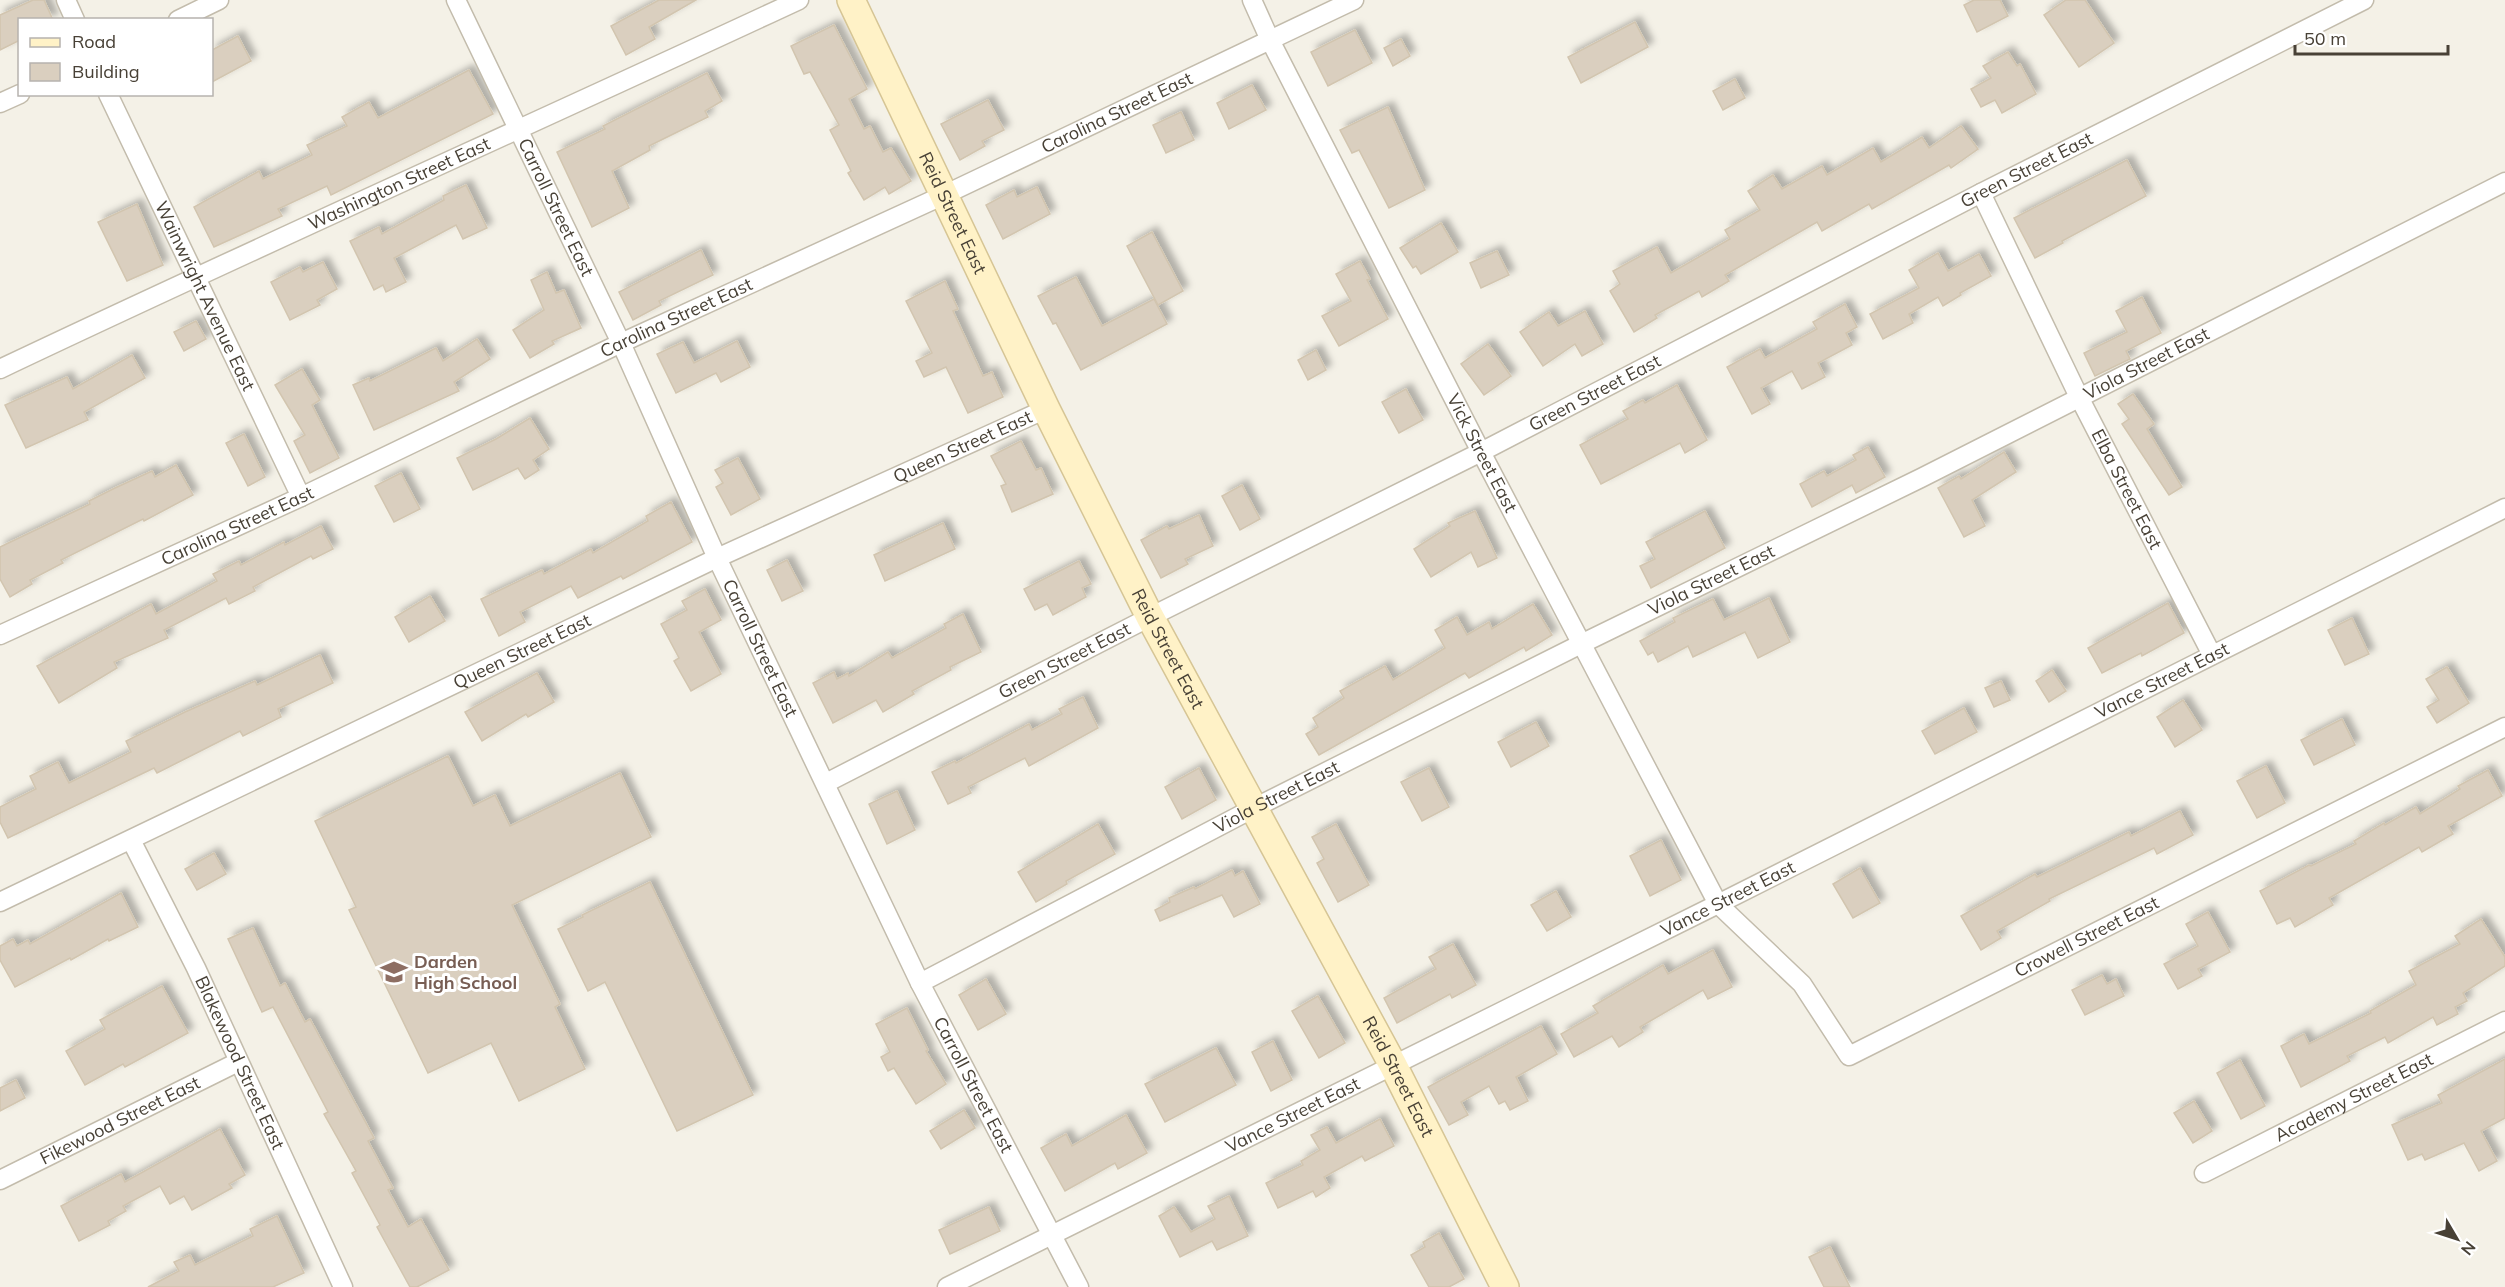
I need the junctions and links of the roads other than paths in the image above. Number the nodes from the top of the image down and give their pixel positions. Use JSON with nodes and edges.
{"nodes":[{"id":1,"x":66,"y":0,"type":"edge"},
{"id":2,"x":219,"y":0,"type":"edge"},
{"id":3,"x":456,"y":0,"type":"edge"},
{"id":4,"x":799,"y":0,"type":"edge"},
{"id":5,"x":851,"y":0,"type":"edge"},
{"id":6,"x":1252,"y":0,"type":"edge"},
{"id":7,"x":1354,"y":0,"type":"edge"},
{"id":8,"x":2364,"y":0,"type":"edge"},
{"id":9,"x":74,"y":18,"type":"edge"},
{"id":10,"x":182,"y":18,"type":"edge"},
{"id":11,"x":1270,"y":40,"type":"junction"},
{"id":12,"x":18,"y":95,"type":"edge"},
{"id":13,"x":109,"y":96,"type":"edge"},
{"id":14,"x":0,"y":103,"type":"edge"},
{"id":15,"x":518,"y":131,"type":"junction"},
{"id":16,"x":2505,"y":183,"type":"edge"},
{"id":17,"x":1981,"y":193,"type":"junction"},
{"id":18,"x":944,"y":195,"type":"junction"},
{"id":19,"x":196,"y":276,"type":"junction"},
{"id":20,"x":621,"y":343,"type":"junction"},
{"id":21,"x":0,"y":369,"type":"edge"},
{"id":22,"x":2079,"y":397,"type":"junction"},
{"id":23,"x":1046,"y":409,"type":"junction"},
{"id":24,"x":1481,"y":452,"type":"junction"},
{"id":25,"x":301,"y":497,"type":"junction"},
{"id":26,"x":2505,"y":508,"type":"edge"},
{"id":27,"x":717,"y":558,"type":"junction"},
{"id":28,"x":1150,"y":616,"type":"junction"},
{"id":29,"x":0,"y":635,"type":"edge"},
{"id":30,"x":1581,"y":644,"type":"junction"},
{"id":31,"x":2212,"y":655,"type":"junction"},
{"id":32,"x":2503,"y":733,"type":"edge"},
{"id":33,"x":826,"y":783,"type":"junction"},
{"id":34,"x":1252,"y":809,"type":"junction"},
{"id":35,"x":131,"y":840,"type":"junction"},
{"id":36,"x":0,"y":902,"type":"edge"},
{"id":37,"x":1718,"y":904,"type":"junction"},
{"id":38,"x":920,"y":983,"type":"junction"},
{"id":39,"x":2505,"y":1021,"type":"edge"},
{"id":40,"x":238,"y":1062,"type":"junction"},
{"id":41,"x":1393,"y":1065,"type":"junction"},
{"id":42,"x":2204,"y":1173,"type":"dead end"},
{"id":43,"x":0,"y":1179,"type":"edge"},
{"id":44,"x":1052,"y":1234,"type":"junction"},
{"id":45,"x":343,"y":1287,"type":"edge"},
{"id":46,"x":946,"y":1287,"type":"edge"},
{"id":47,"x":1079,"y":1287,"type":"edge"},
{"id":48,"x":1505,"y":1287,"type":"edge"}],
"edges":[{"from":1,"to":9,"type":"street"},
{"from":2,"to":10,"type":"street"},
{"from":3,"to":15,"type":"street","name":"Carroll Street East"},
{"from":4,"to":15,"type":"street","name":"Washington Street East"},
{"from":5,"to":18,"type":"street","name":"Reid Street East"},
{"from":6,"to":11,"type":"street","name":"Vick Street East"},
{"from":7,"to":11,"type":"street","name":"Carolina Street East"},
{"from":8,"to":17,"type":"street","name":"Green Street East"},
{"from":11,"to":18,"type":"street","name":"Carolina Street East"},
{"from":11,"to":24,"type":"street","name":"Vick Street East"},
{"from":12,"to":14,"type":"street"},
{"from":13,"to":19,"type":"street","name":"Wainwright Avenue East"},
{"from":15,"to":19,"type":"street","name":"Washington Street East"},
{"from":15,"to":20,"type":"street","name":"Carroll Street East"},
{"from":16,"to":22,"type":"street","name":"Viola Street East"},
{"from":17,"to":22,"type":"street","name":"Elba Street East"},
{"from":17,"to":24,"type":"street","name":"Green Street East"},
{"from":18,"to":20,"type":"street","name":"Carolina Street East"},
{"from":18,"to":23,"type":"street","name":"Reid Street East"},
{"from":19,"to":21,"type":"street","name":"Washington Street East"},
{"from":19,"to":25,"type":"street","name":"Wainwright Avenue East"},
{"from":20,"to":25,"type":"street","name":"Carolina Street East"},
{"from":20,"to":27,"type":"street","name":"Carroll Street East"},
{"from":22,"to":30,"type":"street","name":"Viola Street East"},
{"from":22,"to":31,"type":"street","name":"Elba Street East"},
{"from":23,"to":27,"type":"street","name":"Queen Street East"},
{"from":23,"to":28,"type":"street","name":"Reid Street East"},
{"from":24,"to":28,"type":"street","name":"Green Street East"},
{"from":24,"to":30,"type":"street","name":"Vick Street East"},
{"from":25,"to":29,"type":"street","name":"Carolina Street East"},
{"from":26,"to":31,"type":"street","name":"Vance Street East"},
{"from":27,"to":33,"type":"street","name":"Carroll Street East"},
{"from":27,"to":35,"type":"street","name":"Queen Street East"},
{"from":28,"to":33,"type":"street","name":"Green Street East"},
{"from":28,"to":34,"type":"street","name":"Reid Street East"},
{"from":30,"to":34,"type":"street","name":"Viola Street East"},
{"from":30,"to":37,"type":"street","name":"Vick Street East"},
{"from":31,"to":37,"type":"street","name":"Vance Street East"},
{"from":32,"to":37,"type":"street","name":"Crowell Street East"},
{"from":33,"to":38,"type":"street","name":"Carroll Street East"},
{"from":34,"to":38,"type":"street","name":"Viola Street East"},
{"from":34,"to":41,"type":"street","name":"Reid Street East"},
{"from":35,"to":36,"type":"street","name":"Queen Street East"},
{"from":35,"to":40,"type":"street","name":"Blakewood Street East"},
{"from":37,"to":41,"type":"street","name":"Vance Street East"},
{"from":38,"to":44,"type":"street","name":"Carroll Street East"},
{"from":39,"to":42,"type":"street","name":"Academy Street East"},
{"from":40,"to":43,"type":"street","name":"Fikewood Street East"},
{"from":40,"to":45,"type":"street","name":"Blakewood Street East"},
{"from":41,"to":44,"type":"street","name":"Vance Street East"},
{"from":41,"to":48,"type":"street","name":"Reid Street East"},
{"from":44,"to":46,"type":"street","name":"Vance Street East"},
{"from":44,"to":47,"type":"street","name":"Carroll Street East"}]}
